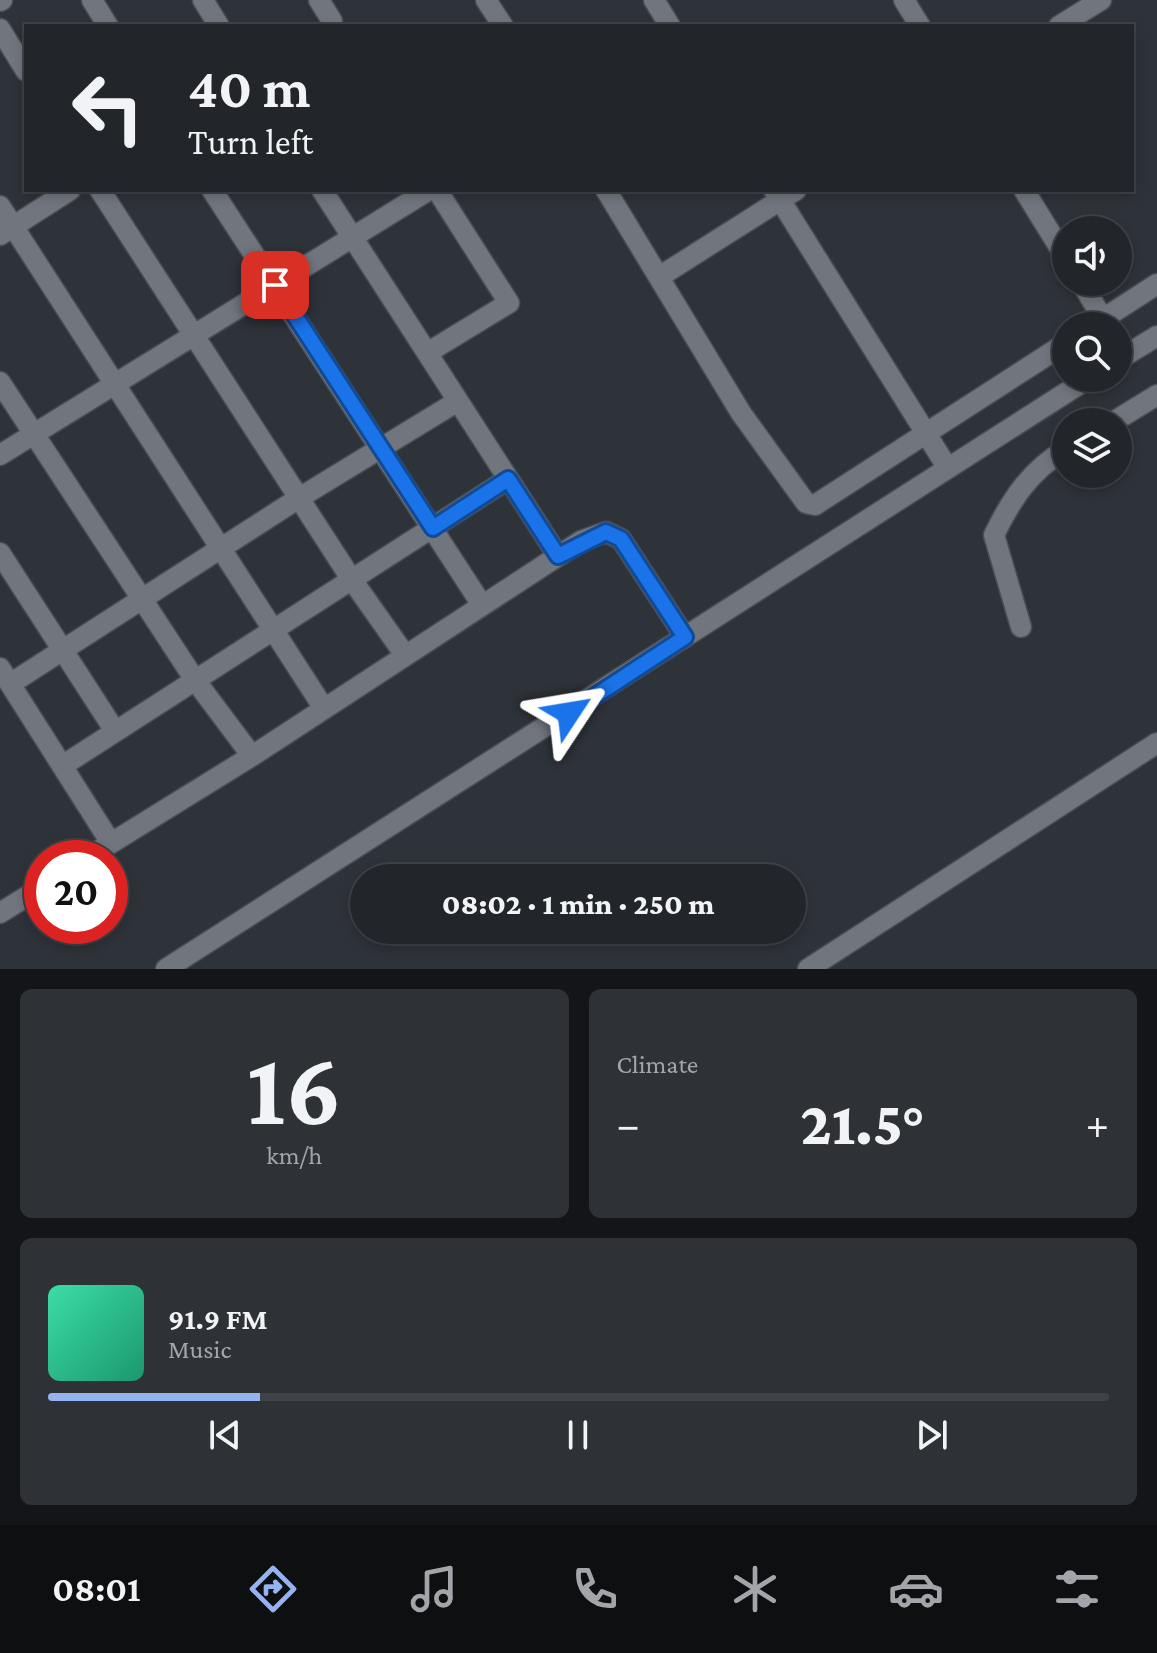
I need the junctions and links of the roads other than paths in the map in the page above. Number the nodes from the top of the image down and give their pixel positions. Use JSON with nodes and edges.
{"nodes":[{"id":1,"x":92,"y":0,"type":"edge"},
{"id":2,"x":203,"y":0,"type":"edge"},
{"id":3,"x":319,"y":0,"type":"edge"},
{"id":4,"x":486,"y":0,"type":"edge"},
{"id":5,"x":654,"y":0,"type":"edge"},
{"id":6,"x":904,"y":0,"type":"edge"},
{"id":7,"x":1101,"y":0,"type":"edge"},
{"id":8,"x":107,"y":24,"type":"edge"},
{"id":9,"x":218,"y":24,"type":"edge"},
{"id":10,"x":331,"y":24,"type":"edge"},
{"id":11,"x":502,"y":24,"type":"edge"},
{"id":12,"x":669,"y":24,"type":"edge"},
{"id":13,"x":919,"y":24,"type":"edge"},
{"id":14,"x":1062,"y":24,"type":"edge"},
{"id":15,"x":0,"y":29,"type":"edge"},
{"id":16,"x":24,"y":68,"type":"edge"},
{"id":17,"x":67,"y":192,"type":"edge"},
{"id":18,"x":101,"y":192,"type":"edge"},
{"id":19,"x":213,"y":192,"type":"edge"},
{"id":20,"x":323,"y":192,"type":"edge"},
{"id":21,"x":426,"y":192,"type":"edge"},
{"id":22,"x":438,"y":192,"type":"edge"},
{"id":23,"x":607,"y":192,"type":"edge"},
{"id":24,"x":1025,"y":192,"type":"edge"},
{"id":25,"x":783,"y":193,"type":"edge"},
{"id":26,"x":0,"y":206,"type":"edge"},
{"id":27,"x":6,"y":230,"type":"edge"},
{"id":28,"x":1052,"y":235,"type":"edge"},
{"id":29,"x":352,"y":236,"type":"junction"},
{"id":30,"x":659,"y":277,"type":"junction"},
{"id":31,"x":1157,"y":284,"type":"edge"},
{"id":32,"x":275,"y":285,"type":"junction"},
{"id":33,"x":1118,"y":312,"type":"edge"},
{"id":34,"x":195,"y":336,"type":"junction"},
{"id":35,"x":1157,"y":336,"type":"edge"},
{"id":36,"x":1132,"y":348,"type":"edge"},
{"id":37,"x":1052,"y":352,"type":"edge"},
{"id":38,"x":427,"y":353,"type":"junction"},
{"id":39,"x":0,"y":382,"type":"edge"},
{"id":40,"x":114,"y":385,"type":"junction"},
{"id":41,"x":1067,"y":392,"type":"edge"},
{"id":42,"x":1157,"y":395,"type":"edge"},
{"id":43,"x":458,"y":401,"type":"junction"},
{"id":44,"x":1132,"y":410,"type":"edge"},
{"id":45,"x":33,"y":433,"type":"junction"},
{"id":46,"x":926,"y":434,"type":"junction"},
{"id":47,"x":381,"y":450,"type":"junction"},
{"id":48,"x":0,"y":455,"type":"edge"},
{"id":49,"x":1052,"y":457,"type":"edge"},
{"id":50,"x":947,"y":467,"type":"junction"},
{"id":51,"x":508,"y":479,"type":"junction"},
{"id":52,"x":299,"y":498,"type":"junction"},
{"id":53,"x":433,"y":528,"type":"junction"},
{"id":54,"x":220,"y":551,"type":"junction"},
{"id":55,"x":0,"y":553,"type":"edge"},
{"id":56,"x":558,"y":556,"type":"junction"},
{"id":57,"x":350,"y":577,"type":"junction"},
{"id":58,"x":142,"y":599,"type":"junction"},
{"id":59,"x":482,"y":605,"type":"junction"},
{"id":60,"x":1021,"y":627,"type":"dead end"},
{"id":61,"x":272,"y":631,"type":"junction"},
{"id":62,"x":685,"y":637,"type":"junction"},
{"id":63,"x":63,"y":651,"type":"junction"},
{"id":64,"x":405,"y":655,"type":"junction"},
{"id":65,"x":5,"y":676,"type":"edge"},
{"id":66,"x":195,"y":680,"type":"junction"},
{"id":67,"x":323,"y":707,"type":"junction"},
{"id":68,"x":115,"y":731,"type":"junction"},
{"id":69,"x":1157,"y":743,"type":"edge"},
{"id":70,"x":252,"y":756,"type":"junction"},
{"id":71,"x":62,"y":766,"type":"junction"},
{"id":72,"x":109,"y":840,"type":"edge"},
{"id":73,"x":116,"y":840,"type":"edge"},
{"id":74,"x":24,"y":898,"type":"edge"},
{"id":75,"x":0,"y":913,"type":"edge"},
{"id":76,"x":166,"y":969,"type":"edge"},
{"id":77,"x":808,"y":969,"type":"edge"}],
"edges":[{"from":1,"to":8,"type":"lane"},
{"from":2,"to":9,"type":"lane"},
{"from":3,"to":10,"type":"lane"},
{"from":4,"to":11,"type":"lane"},
{"from":5,"to":12,"type":"lane"},
{"from":6,"to":13,"type":"lane"},
{"from":7,"to":14,"type":"lane"},
{"from":15,"to":16,"type":"lane"},
{"from":17,"to":27,"type":"lane"},
{"from":18,"to":34,"type":"lane"},
{"from":19,"to":32,"type":"lane"},
{"from":20,"to":29,"type":"lane"},
{"from":21,"to":29,"type":"lane"},
{"from":22,"to":38,"type":"lane"},
{"from":23,"to":30,"type":"lane"},
{"from":24,"to":28,"type":"lane"},
{"from":25,"to":30,"type":"lane"},
{"from":25,"to":46,"type":"lane"},
{"from":26,"to":27,"type":"lane"},
{"from":27,"to":40,"type":"lane"},
{"from":29,"to":32,"type":"lane"},
{"from":29,"to":38,"type":"lane"},
{"from":30,"to":46,"type":"lane"},
{"from":31,"to":33,"type":"lane"},
{"from":32,"to":34,"type":"lane"},
{"from":32,"to":47,"type":"lane"},
{"from":34,"to":40,"type":"lane"},
{"from":34,"to":52,"type":"lane"},
{"from":35,"to":36,"type":"lane"},
{"from":37,"to":46,"type":"lane"},
{"from":38,"to":43,"type":"lane"},
{"from":39,"to":45,"type":"lane"},
{"from":40,"to":45,"type":"lane"},
{"from":40,"to":54,"type":"lane"},
{"from":41,"to":50,"type":"lane"},
{"from":42,"to":44,"type":"lane"},
{"from":43,"to":47,"type":"lane"},
{"from":43,"to":51,"type":"lane"},
{"from":45,"to":48,"type":"lane"},
{"from":45,"to":58,"type":"lane"},
{"from":46,"to":50,"type":"lane"},
{"from":47,"to":52,"type":"lane"},
{"from":47,"to":53,"type":"lane"},
{"from":49,"to":60,"type":"lane"},
{"from":50,"to":62,"type":"lane"},
{"from":51,"to":53,"type":"lane"},
{"from":51,"to":56,"type":"lane"},
{"from":52,"to":54,"type":"lane"},
{"from":52,"to":57,"type":"lane"},
{"from":53,"to":57,"type":"lane"},
{"from":53,"to":59,"type":"lane"},
{"from":54,"to":58,"type":"lane"},
{"from":54,"to":61,"type":"lane"},
{"from":55,"to":63,"type":"lane"},
{"from":56,"to":59,"type":"lane"},
{"from":56,"to":62,"type":"lane"},
{"from":57,"to":61,"type":"lane"},
{"from":57,"to":64,"type":"lane"},
{"from":58,"to":63,"type":"lane"},
{"from":58,"to":66,"type":"lane"},
{"from":59,"to":64,"type":"lane"},
{"from":61,"to":66,"type":"lane"},
{"from":61,"to":67,"type":"lane"},
{"from":62,"to":76,"type":"lane"},
{"from":63,"to":65,"type":"lane"},
{"from":63,"to":68,"type":"lane"},
{"from":64,"to":67,"type":"lane"},
{"from":65,"to":71,"type":"lane"},
{"from":66,"to":68,"type":"lane"},
{"from":66,"to":70,"type":"lane"},
{"from":67,"to":70,"type":"lane"},
{"from":68,"to":71,"type":"lane"},
{"from":69,"to":77,"type":"lane"},
{"from":70,"to":73,"type":"lane"},
{"from":71,"to":72,"type":"lane"},
{"from":74,"to":75,"type":"lane"}]}
